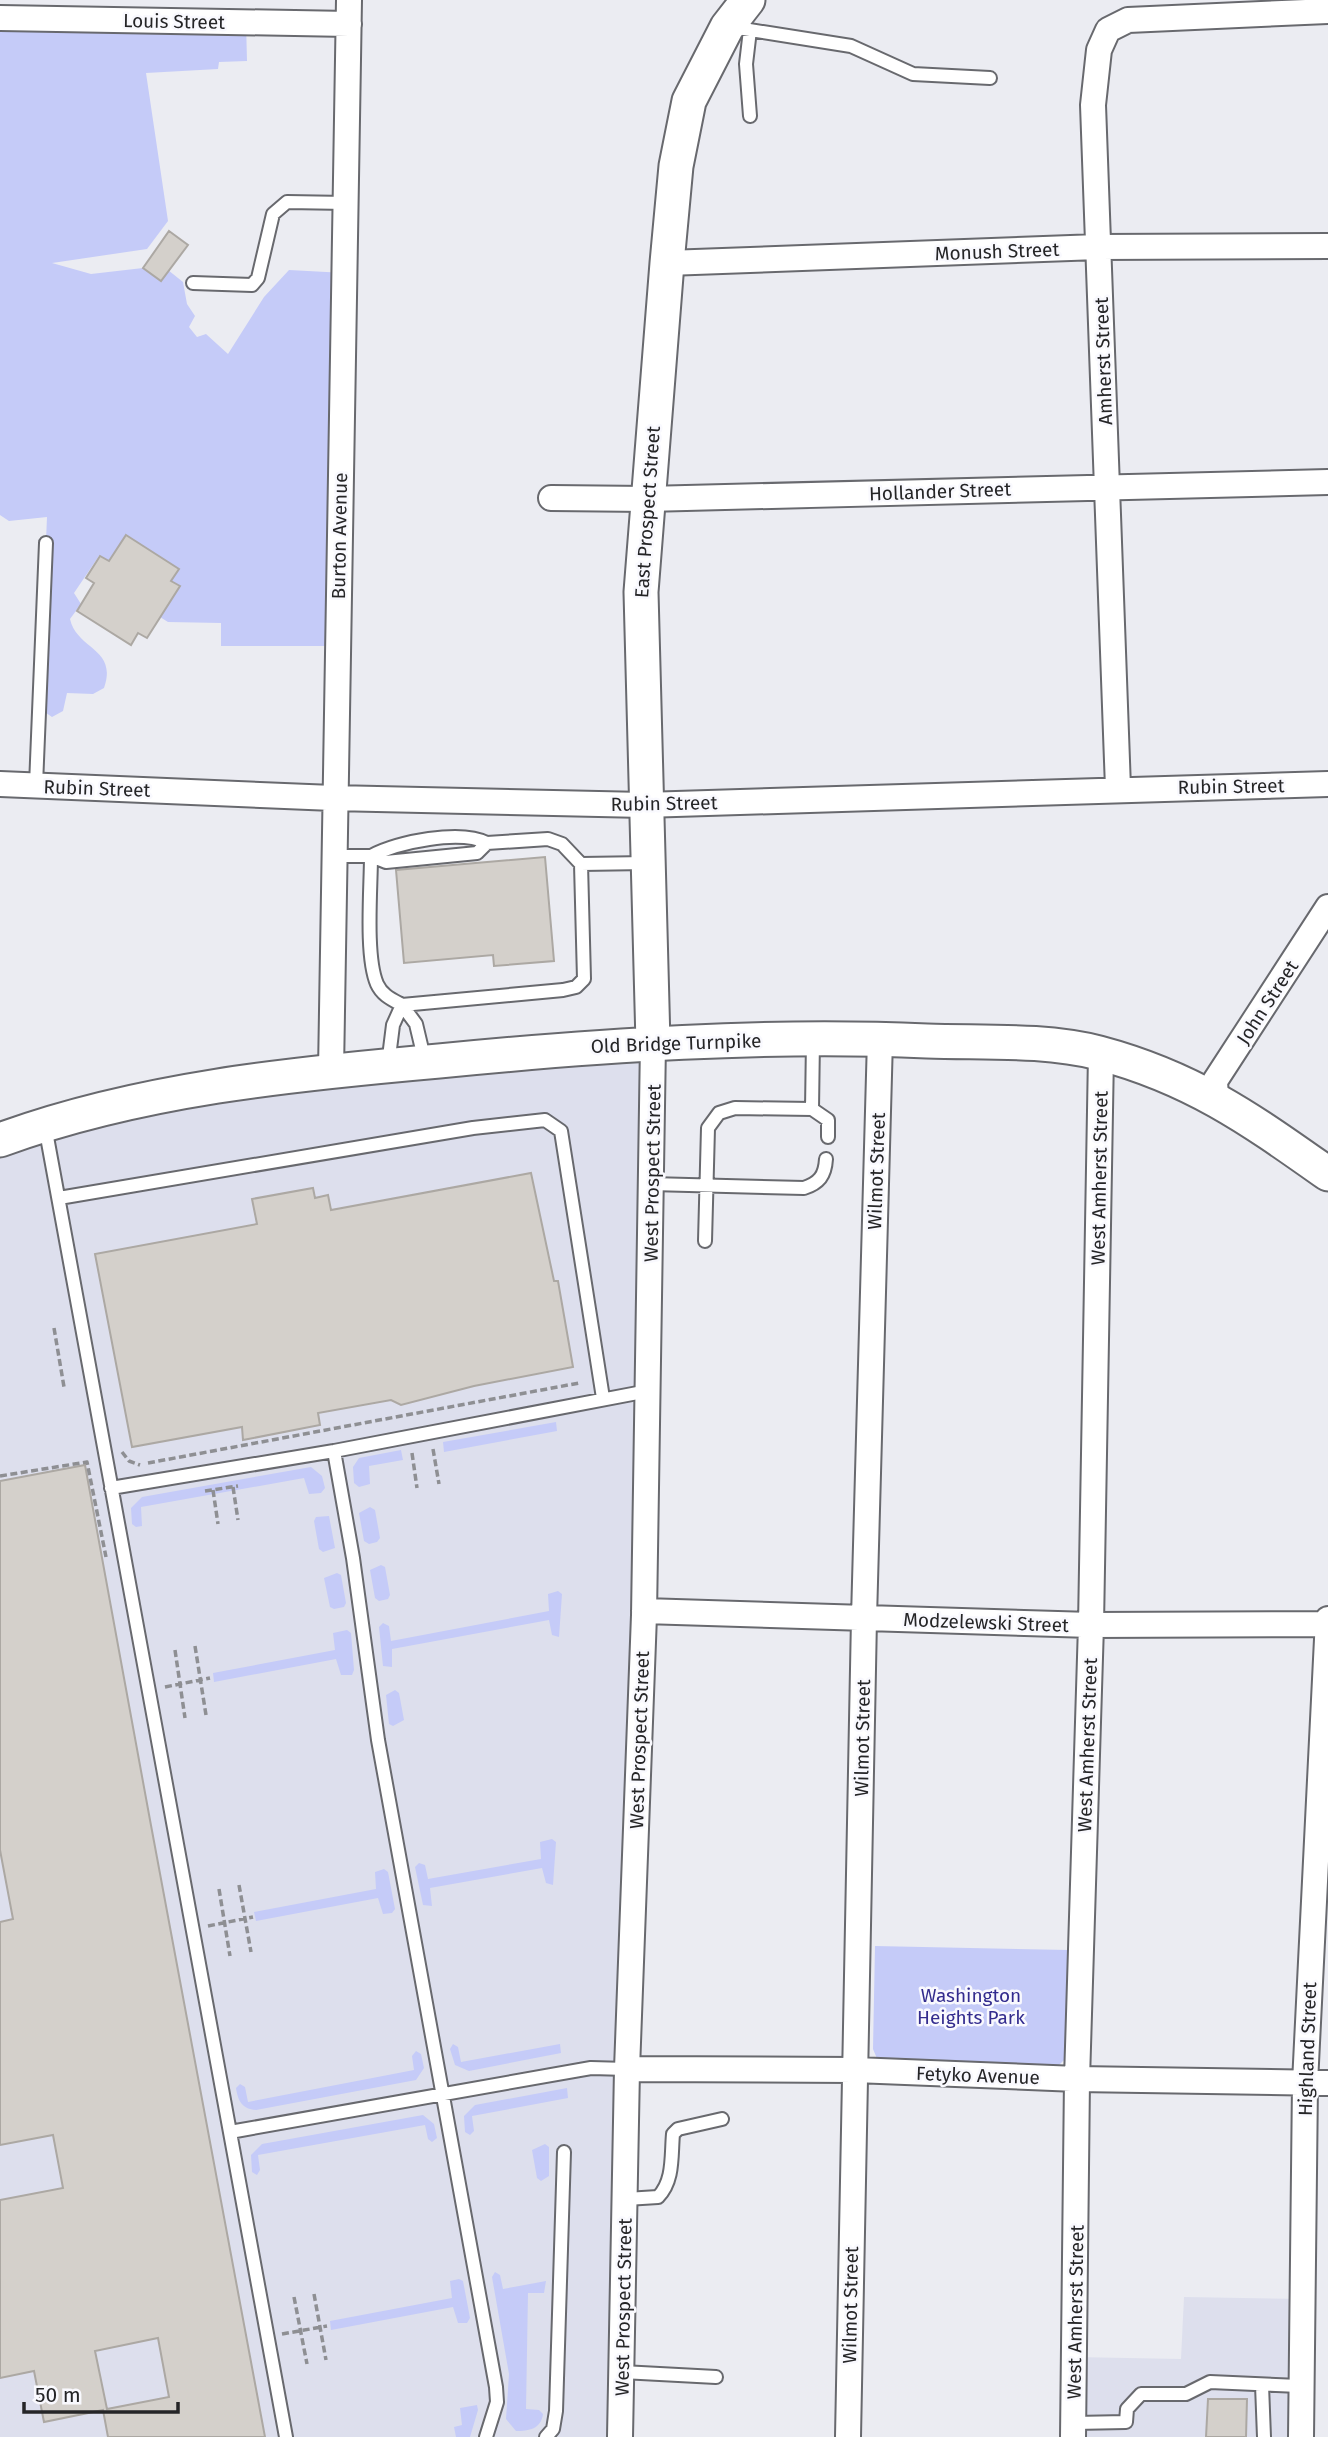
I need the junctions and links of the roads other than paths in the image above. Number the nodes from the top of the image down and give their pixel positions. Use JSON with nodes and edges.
{"nodes":[{"id":1,"x":1328,"y":10,"type":"edge"},
{"id":2,"x":349,"y":12,"type":"edge"},
{"id":3,"x":0,"y":18,"type":"edge"},
{"id":4,"x":742,"y":19,"type":"edge"},
{"id":5,"x":990,"y":78,"type":"dead end"},
{"id":6,"x":750,"y":116,"type":"dead end"},
{"id":7,"x":347,"y":202,"type":"junction"},
{"id":8,"x":1328,"y":246,"type":"edge"},
{"id":9,"x":1098,"y":247,"type":"junction"},
{"id":10,"x":667,"y":263,"type":"junction"},
{"id":11,"x":193,"y":283,"type":"dead end"},
{"id":12,"x":1328,"y":482,"type":"edge"},
{"id":13,"x":1107,"y":487,"type":"junction"},
{"id":14,"x":551,"y":498,"type":"dead end"},
{"id":15,"x":647,"y":499,"type":"junction"},
{"id":16,"x":46,"y":543,"type":"dead end"},
{"id":17,"x":0,"y":784,"type":"edge"},
{"id":18,"x":1328,"y":784,"type":"edge"},
{"id":19,"x":36,"y":785,"type":"junction"},
{"id":20,"x":1118,"y":788,"type":"junction"},
{"id":21,"x":334,"y":798,"type":"junction"},
{"id":22,"x":644,"y":805,"type":"junction"},
{"id":23,"x":333,"y":856,"type":"junction"},
{"id":24,"x":371,"y":856,"type":"junction"},
{"id":25,"x":647,"y":863,"type":"junction"},
{"id":26,"x":581,"y":864,"type":"junction"},
{"id":27,"x":1328,"y":907,"type":"edge"},
{"id":28,"x":402,"y":1005,"type":"junction"},
{"id":29,"x":880,"y":1039,"type":"junction"},
{"id":30,"x":813,"y":1040,"type":"junction"},
{"id":31,"x":653,"y":1043,"type":"junction"},
{"id":32,"x":1101,"y":1054,"type":"junction"},
{"id":33,"x":425,"y":1062,"type":"junction"},
{"id":34,"x":388,"y":1065,"type":"junction"},
{"id":35,"x":331,"y":1071,"type":"junction"},
{"id":36,"x":1216,"y":1099,"type":"junction"},
{"id":37,"x":812,"y":1109,"type":"junction"},
{"id":38,"x":45,"y":1124,"type":"junction"},
{"id":39,"x":828,"y":1137,"type":"dead end"},
{"id":40,"x":0,"y":1140,"type":"edge"},
{"id":41,"x":826,"y":1159,"type":"dead end"},
{"id":42,"x":1328,"y":1174,"type":"edge"},
{"id":43,"x":651,"y":1184,"type":"junction"},
{"id":44,"x":707,"y":1185,"type":"junction"},
{"id":45,"x":59,"y":1198,"type":"junction"},
{"id":46,"x":705,"y":1241,"type":"dead end"},
{"id":47,"x":648,"y":1391,"type":"junction"},
{"id":48,"x":603,"y":1398,"type":"junction"},
{"id":49,"x":334,"y":1451,"type":"junction"},
{"id":50,"x":111,"y":1488,"type":"junction"},
{"id":51,"x":644,"y":1611,"type":"junction"},
{"id":52,"x":864,"y":1618,"type":"junction"},
{"id":53,"x":1328,"y":1622,"type":"edge"},
{"id":54,"x":1091,"y":1625,"type":"junction"},
{"id":55,"x":627,"y":2069,"type":"junction"},
{"id":56,"x":855,"y":2070,"type":"junction"},
{"id":57,"x":1077,"y":2079,"type":"junction"},
{"id":58,"x":1317,"y":2084,"type":"edge"},
{"id":59,"x":443,"y":2092,"type":"junction"},
{"id":60,"x":722,"y":2119,"type":"dead end"},
{"id":61,"x":230,"y":2132,"type":"junction"},
{"id":62,"x":564,"y":2152,"type":"dead end"},
{"id":63,"x":626,"y":2200,"type":"junction"},
{"id":64,"x":622,"y":2372,"type":"junction"},
{"id":65,"x":716,"y":2376,"type":"dead end"},
{"id":66,"x":1262,"y":2385,"type":"junction"},
{"id":67,"x":1300,"y":2386,"type":"junction"},
{"id":68,"x":1073,"y":2430,"type":"edge"},
{"id":69,"x":286,"y":2437,"type":"edge"},
{"id":70,"x":486,"y":2437,"type":"edge"},
{"id":71,"x":546,"y":2437,"type":"edge"},
{"id":72,"x":620,"y":2437,"type":"edge"},
{"id":73,"x":848,"y":2437,"type":"edge"},
{"id":74,"x":1264,"y":2437,"type":"edge"},
{"id":75,"x":1301,"y":2437,"type":"edge"}],
"edges":[{"from":1,"to":9,"type":"street","name":"Amherst Street"},
{"from":2,"to":3,"type":"street","name":"Louis Street"},
{"from":2,"to":7,"type":"street","name":"Burton Avenue"},
{"from":4,"to":5,"type":"lane"},
{"from":4,"to":6,"type":"lane"},
{"from":4,"to":10,"type":"street","name":"East Prospect Street"},
{"from":7,"to":11,"type":"lane"},
{"from":7,"to":21,"type":"street","name":"Burton Avenue"},
{"from":8,"to":9,"type":"street","name":"Monush Street"},
{"from":9,"to":10,"type":"street","name":"Monush Street"},
{"from":9,"to":13,"type":"street","name":"Amherst Street"},
{"from":10,"to":15,"type":"street","name":"East Prospect Street"},
{"from":12,"to":13,"type":"street","name":"Hollander Street"},
{"from":13,"to":15,"type":"street","name":"Hollander Street"},
{"from":13,"to":20,"type":"street","name":"Amherst Street"},
{"from":14,"to":15,"type":"street","name":"Hollander Street"},
{"from":15,"to":22,"type":"street","name":"East Prospect Street"},
{"from":16,"to":19,"type":"lane"},
{"from":17,"to":19,"type":"street","name":"Rubin Street"},
{"from":18,"to":20,"type":"street","name":"Rubin Street"},
{"from":19,"to":21,"type":"street","name":"Rubin Street"},
{"from":20,"to":22,"type":"street","name":"Rubin Street"},
{"from":21,"to":22,"type":"street","name":"Rubin Street"},
{"from":21,"to":23,"type":"street","name":"Burton Avenue"},
{"from":22,"to":25,"type":"street","name":"East Prospect Street"},
{"from":23,"to":24,"type":"lane"},
{"from":23,"to":35,"type":"street","name":"Burton Avenue"},
{"from":24,"to":26,"type":"lane"},
{"from":24,"to":28,"type":"lane"},
{"from":25,"to":26,"type":"lane"},
{"from":25,"to":31,"type":"street","name":"East Prospect Street"},
{"from":26,"to":28,"type":"lane"},
{"from":27,"to":36,"type":"street","name":"John Street"},
{"from":28,"to":33,"type":"lane"},
{"from":28,"to":34,"type":"lane"},
{"from":29,"to":30,"type":"street","name":"Old Bridge Turnpike"},
{"from":29,"to":32,"type":"street","name":"Old Bridge Turnpike"},
{"from":29,"to":52,"type":"street","name":"Wilmot Street"},
{"from":30,"to":31,"type":"street","name":"Old Bridge Turnpike"},
{"from":30,"to":37,"type":"lane"},
{"from":31,"to":33,"type":"street","name":"Old Bridge Turnpike"},
{"from":31,"to":43,"type":"street","name":"West Prospect Street"},
{"from":32,"to":36,"type":"street","name":"Old Bridge Turnpike"},
{"from":32,"to":54,"type":"street","name":"West Amherst Street"},
{"from":33,"to":34,"type":"street","name":"Old Bridge Turnpike"},
{"from":34,"to":35,"type":"street","name":"Old Bridge Turnpike"},
{"from":35,"to":38,"type":"street","name":"Old Bridge Turnpike"},
{"from":36,"to":42,"type":"street","name":"Old Bridge Turnpike"},
{"from":37,"to":39,"type":"lane"},
{"from":37,"to":44,"type":"lane"},
{"from":38,"to":40,"type":"street","name":"Old Bridge Turnpike"},
{"from":38,"to":45,"type":"lane"},
{"from":41,"to":44,"type":"lane"},
{"from":43,"to":44,"type":"lane"},
{"from":43,"to":47,"type":"street","name":"West Prospect Street"},
{"from":44,"to":46,"type":"lane"},
{"from":45,"to":48,"type":"lane"},
{"from":45,"to":50,"type":"lane"},
{"from":47,"to":48,"type":"lane"},
{"from":47,"to":51,"type":"street","name":"West Prospect Street"},
{"from":48,"to":49,"type":"lane"},
{"from":49,"to":50,"type":"lane"},
{"from":49,"to":59,"type":"lane"},
{"from":50,"to":61,"type":"lane"},
{"from":51,"to":52,"type":"street","name":"Modzelewski Street"},
{"from":51,"to":55,"type":"street","name":"West Prospect Street"},
{"from":52,"to":54,"type":"street","name":"Modzelewski Street"},
{"from":52,"to":56,"type":"street","name":"Wilmot Street"},
{"from":53,"to":54,"type":"street","name":"Modzelewski Street"},
{"from":53,"to":58,"type":"street","name":"Highland Street"},
{"from":54,"to":57,"type":"street","name":"West Amherst Street"},
{"from":55,"to":56,"type":"street","name":"Fetyko Avenue"},
{"from":55,"to":59,"type":"lane"},
{"from":55,"to":63,"type":"street","name":"West Prospect Street"},
{"from":56,"to":57,"type":"street","name":"Fetyko Avenue"},
{"from":56,"to":73,"type":"street","name":"Wilmot Street"},
{"from":57,"to":58,"type":"street","name":"Fetyko Avenue"},
{"from":57,"to":68,"type":"street","name":"West Amherst Street"},
{"from":58,"to":67,"type":"street","name":"Highland Street"},
{"from":59,"to":61,"type":"lane"},
{"from":59,"to":70,"type":"lane"},
{"from":60,"to":63,"type":"lane"},
{"from":61,"to":69,"type":"lane"},
{"from":62,"to":71,"type":"lane"},
{"from":63,"to":64,"type":"street","name":"West Prospect Street"},
{"from":64,"to":65,"type":"lane"},
{"from":64,"to":72,"type":"street","name":"West Prospect Street"},
{"from":66,"to":67,"type":"lane"},
{"from":66,"to":68,"type":"lane"},
{"from":66,"to":74,"type":"lane"},
{"from":67,"to":75,"type":"street","name":"Highland Street"}]}
